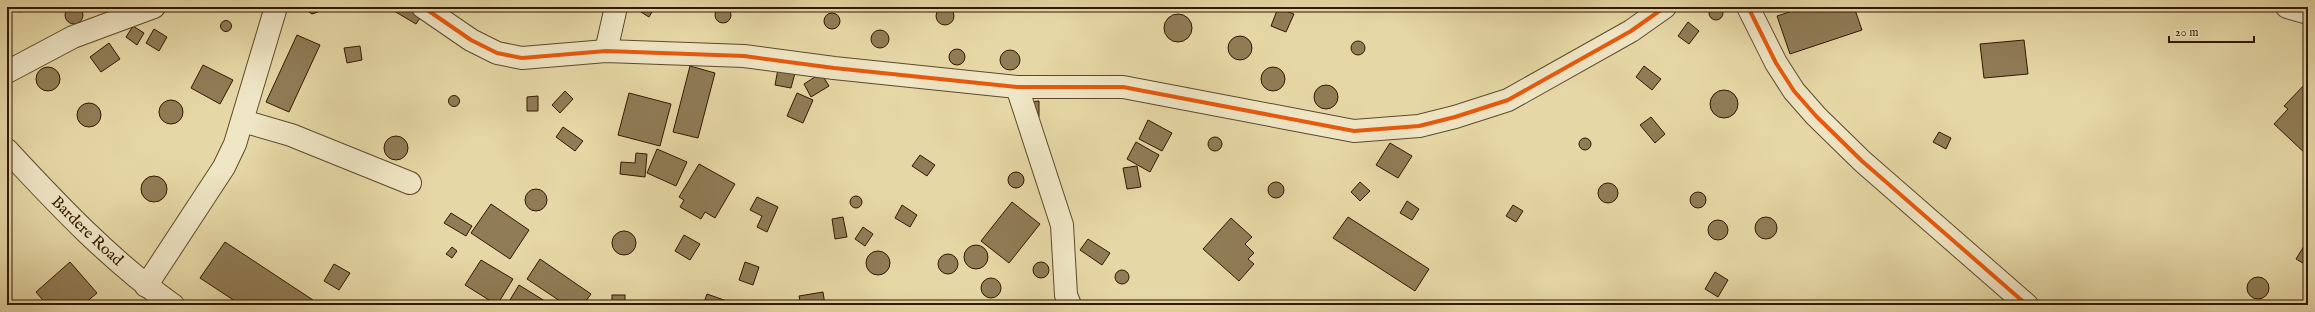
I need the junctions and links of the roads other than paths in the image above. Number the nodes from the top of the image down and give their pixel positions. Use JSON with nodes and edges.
{"nodes":[{"id":1,"x":154,"y":7,"type":"edge"},
{"id":2,"x":276,"y":7,"type":"edge"},
{"id":3,"x":423,"y":7,"type":"edge"},
{"id":4,"x":616,"y":7,"type":"edge"},
{"id":5,"x":1665,"y":7,"type":"edge"},
{"id":6,"x":1748,"y":7,"type":"edge"},
{"id":7,"x":2287,"y":7,"type":"edge"},
{"id":8,"x":2308,"y":13,"type":"edge"},
{"id":9,"x":606,"y":51,"type":"junction"},
{"id":10,"x":7,"y":72,"type":"edge"},
{"id":11,"x":1017,"y":87,"type":"junction"},
{"id":12,"x":243,"y":120,"type":"junction"},
{"id":13,"x":7,"y":150,"type":"edge"},
{"id":14,"x":410,"y":183,"type":"dead end"},
{"id":15,"x":146,"y":286,"type":"junction"},
{"id":16,"x":173,"y":305,"type":"edge"},
{"id":17,"x":1070,"y":305,"type":"edge"},
{"id":18,"x":2027,"y":305,"type":"edge"}],
"edges":[{"from":1,"to":10,"type":"street"},
{"from":2,"to":12,"type":"street"},
{"from":3,"to":9,"type":"street"},
{"from":4,"to":9,"type":"street"},
{"from":5,"to":11,"type":"street"},
{"from":6,"to":18,"type":"street"},
{"from":7,"to":8,"type":"street"},
{"from":9,"to":11,"type":"street"},
{"from":11,"to":17,"type":"street"},
{"from":12,"to":14,"type":"street"},
{"from":12,"to":15,"type":"street"},
{"from":13,"to":15,"type":"street","name":"Bardere Road"},
{"from":15,"to":16,"type":"street","name":"Bardere Road"}]}
